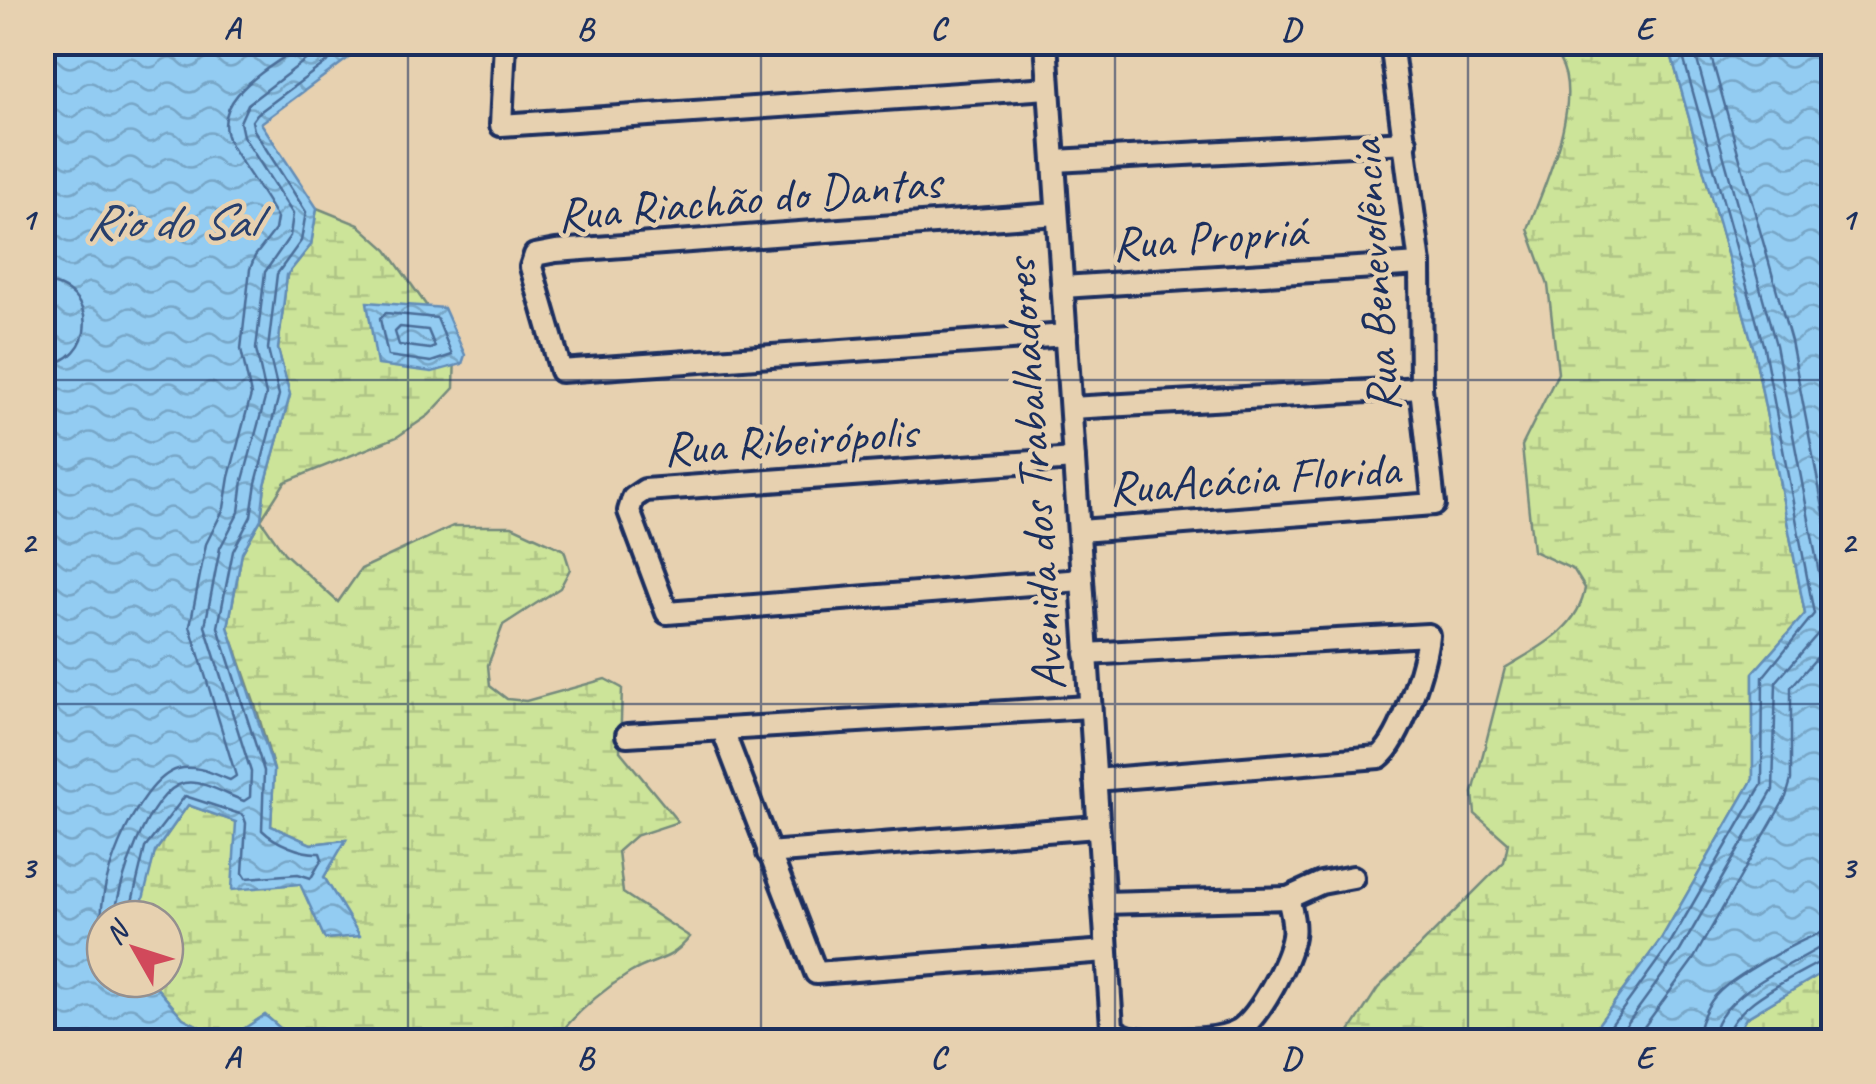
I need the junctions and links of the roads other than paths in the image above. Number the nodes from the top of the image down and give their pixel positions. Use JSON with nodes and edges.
{"nodes":[{"id":1,"x":505,"y":42,"type":"edge"},
{"id":2,"x":1046,"y":42,"type":"edge"},
{"id":3,"x":1391,"y":42,"type":"edge"},
{"id":4,"x":1048,"y":88,"type":"junction"},
{"id":5,"x":1406,"y":142,"type":"junction"},
{"id":6,"x":1055,"y":161,"type":"junction"},
{"id":7,"x":1058,"y":214,"type":"junction"},
{"id":8,"x":1420,"y":264,"type":"junction"},
{"id":9,"x":1063,"y":287,"type":"junction"},
{"id":10,"x":1066,"y":336,"type":"junction"},
{"id":11,"x":1421,"y":388,"type":"junction"},
{"id":12,"x":1071,"y":408,"type":"junction"},
{"id":13,"x":1074,"y":459,"type":"junction"},
{"id":14,"x":1434,"y":504,"type":"joint"},
{"id":15,"x":1080,"y":532,"type":"junction"},
{"id":16,"x":1081,"y":580,"type":"junction"},
{"id":17,"x":1086,"y":654,"type":"junction"},
{"id":18,"x":1089,"y":707,"type":"junction"},
{"id":19,"x":730,"y":728,"type":"junction"},
{"id":20,"x":627,"y":735,"type":"dead end"},
{"id":21,"x":1095,"y":780,"type":"junction"},
{"id":22,"x":1098,"y":827,"type":"junction"},
{"id":23,"x":768,"y":853,"type":"junction"},
{"id":24,"x":1352,"y":876,"type":"dead end"},
{"id":25,"x":1288,"y":898,"type":"junction"},
{"id":26,"x":1104,"y":902,"type":"junction"},
{"id":27,"x":1106,"y":951,"type":"junction"}],
"edges":[{"from":1,"to":4,"type":"street"},
{"from":2,"to":4,"type":"street","name":"Avenida dos Trabalhadores"},
{"from":3,"to":5,"type":"street","name":"Rua Benevolência"},
{"from":4,"to":6,"type":"street","name":"Avenida dos Trabalhadores"},
{"from":5,"to":6,"type":"street"},
{"from":5,"to":8,"type":"street","name":"Rua Benevolência"},
{"from":6,"to":7,"type":"street","name":"Avenida dos Trabalhadores"},
{"from":7,"to":9,"type":"street","name":"Avenida dos Trabalhadores"},
{"from":7,"to":10,"type":"street","name":"Rua Riachão do Dantas"},
{"from":8,"to":9,"type":"street","name":"Rua Propriá"},
{"from":8,"to":11,"type":"street","name":"Rua Benevolência"},
{"from":9,"to":10,"type":"street","name":"Avenida dos Trabalhadores"},
{"from":10,"to":12,"type":"street","name":"Avenida dos Trabalhadores"},
{"from":11,"to":12,"type":"street"},
{"from":11,"to":14,"type":"street","name":"Rua Benevolência"},
{"from":12,"to":13,"type":"street","name":"Avenida dos Trabalhadores"},
{"from":13,"to":15,"type":"street","name":"Avenida dos Trabalhadores"},
{"from":13,"to":16,"type":"street","name":"Rua Ribeirópolis"},
{"from":14,"to":15,"type":"street","name":"RuaAcácia Florida"},
{"from":15,"to":16,"type":"street","name":"Avenida dos Trabalhadores"},
{"from":16,"to":17,"type":"street","name":"Avenida dos Trabalhadores"},
{"from":17,"to":18,"type":"street","name":"Avenida dos Trabalhadores"},
{"from":17,"to":21,"type":"street"},
{"from":18,"to":19,"type":"street"},
{"from":18,"to":21,"type":"street","name":"Avenida dos Trabalhadores"},
{"from":19,"to":20,"type":"street"},
{"from":19,"to":23,"type":"street"},
{"from":21,"to":22,"type":"street","name":"Avenida dos Trabalhadores"},
{"from":22,"to":23,"type":"street"},
{"from":22,"to":26,"type":"street","name":"Avenida dos Trabalhadores"},
{"from":23,"to":27,"type":"street"},
{"from":24,"to":25,"type":"street"},
{"from":25,"to":26,"type":"street"},
{"from":25,"to":27,"type":"street","name":"Avenida dos Trabalhadores"},
{"from":26,"to":27,"type":"street","name":"Avenida dos Trabalhadores"}]}
